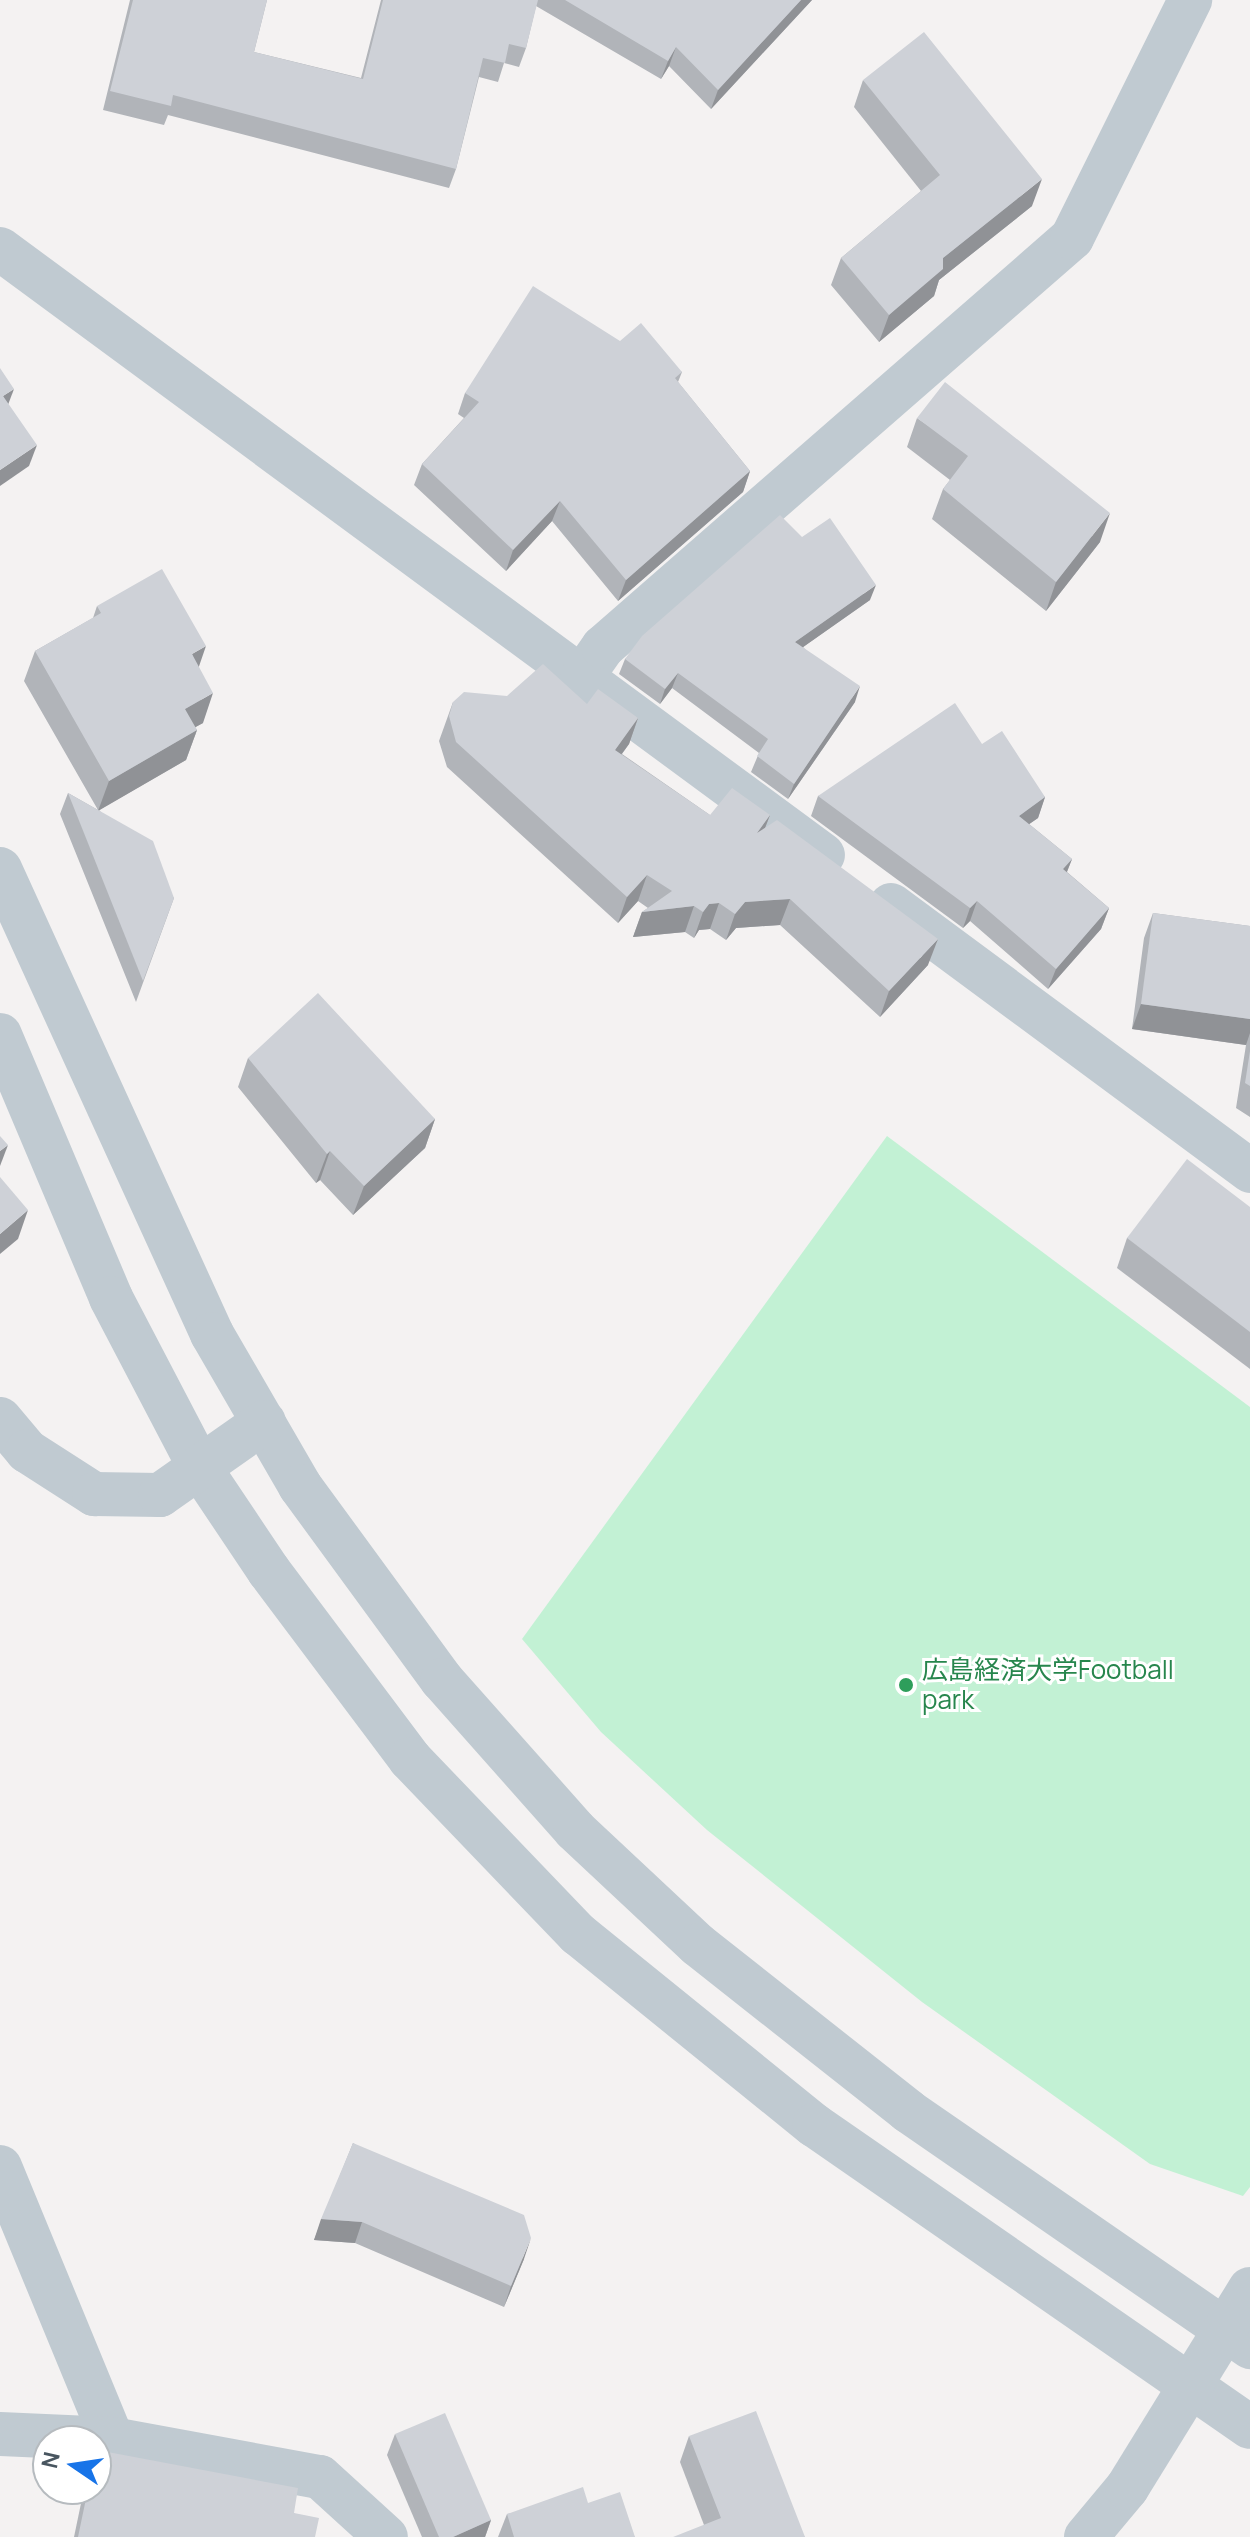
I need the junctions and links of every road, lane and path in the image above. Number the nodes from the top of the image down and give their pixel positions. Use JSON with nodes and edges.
{"nodes":[{"id":1,"x":1190,"y":0,"type":"edge"},
{"id":2,"x":8,"y":267,"type":"edge"},
{"id":3,"x":582,"y":677,"type":"junction"},
{"id":4,"x":0,"y":869,"type":"edge"},
{"id":5,"x":0,"y":1035,"type":"edge"},
{"id":6,"x":1250,"y":1171,"type":"edge"},
{"id":7,"x":0,"y":1419,"type":"edge"},
{"id":8,"x":264,"y":1422,"type":"junction"},
{"id":9,"x":200,"y":1468,"type":"junction"},
{"id":10,"x":0,"y":2167,"type":"edge"},
{"id":11,"x":1250,"y":2289,"type":"edge"},
{"id":12,"x":1238,"y":2338,"type":"edge"},
{"id":13,"x":1190,"y":2386,"type":"junction"},
{"id":14,"x":106,"y":2425,"type":"edge"},
{"id":15,"x":1250,"y":2427,"type":"edge"},
{"id":16,"x":0,"y":2434,"type":"edge"},
{"id":17,"x":32,"y":2435,"type":"edge"},
{"id":18,"x":112,"y":2439,"type":"edge"},
{"id":19,"x":386,"y":2537,"type":"edge"},
{"id":20,"x":1086,"y":2537,"type":"edge"}],
"edges":[{"from":1,"to":3,"type":"street"},
{"from":2,"to":3,"type":"street"},
{"from":3,"to":6,"type":"street"},
{"from":4,"to":8,"type":"street"},
{"from":5,"to":9,"type":"street"},
{"from":7,"to":9,"type":"street"},
{"from":8,"to":9,"type":"street"},
{"from":8,"to":12,"type":"street"},
{"from":9,"to":13,"type":"street"},
{"from":10,"to":14,"type":"street"},
{"from":11,"to":12,"type":"street"},
{"from":12,"to":13,"type":"street"},
{"from":13,"to":15,"type":"street"},
{"from":13,"to":20,"type":"street"},
{"from":16,"to":17,"type":"street"},
{"from":18,"to":19,"type":"street"}]}
